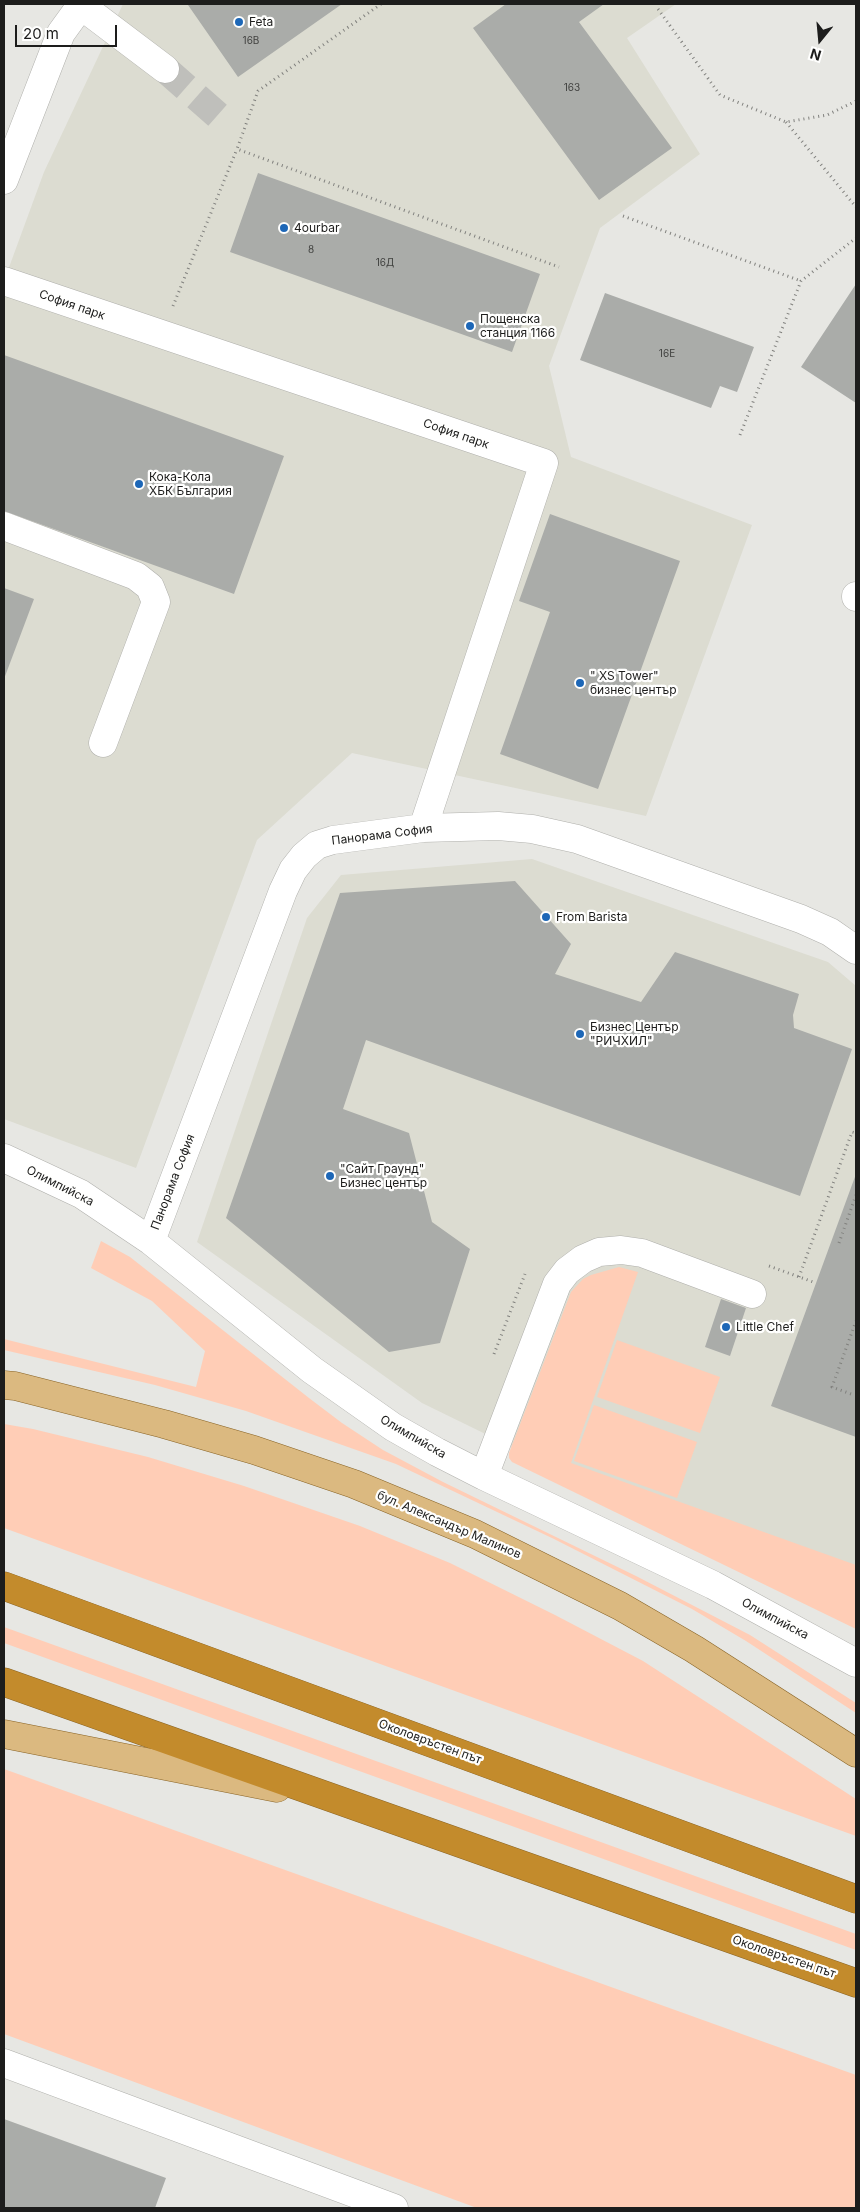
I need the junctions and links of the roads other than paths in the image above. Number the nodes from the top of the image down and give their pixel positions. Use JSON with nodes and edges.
{"nodes":[{"id":1,"x":81,"y":4,"type":"edge"},
{"id":2,"x":165,"y":69,"type":"tunnel mouth"},
{"id":3,"x":4,"y":180,"type":"edge"},
{"id":4,"x":4,"y":281,"type":"edge"},
{"id":5,"x":4,"y":526,"type":"edge"},
{"id":6,"x":103,"y":743,"type":"dead end"},
{"id":7,"x":423,"y":828,"type":"junction"},
{"id":8,"x":856,"y":950,"type":"edge"},
{"id":9,"x":4,"y":1158,"type":"edge"},
{"id":10,"x":151,"y":1241,"type":"junction"},
{"id":11,"x":752,"y":1294,"type":"dead end"},
{"id":12,"x":7,"y":1385,"type":"edge"},
{"id":13,"x":484,"y":1476,"type":"junction"},
{"id":14,"x":4,"y":1586,"type":"edge"},
{"id":15,"x":856,"y":1663,"type":"edge"},
{"id":16,"x":4,"y":1682,"type":"edge"},
{"id":17,"x":4,"y":1734,"type":"edge"},
{"id":18,"x":856,"y":1753,"type":"edge"},
{"id":19,"x":332,"y":1799,"type":"junction"},
{"id":20,"x":642,"y":1820,"type":"junction"},
{"id":21,"x":856,"y":1884,"type":"edge"},
{"id":22,"x":856,"y":1899,"type":"edge"},
{"id":23,"x":856,"y":1983,"type":"edge"},
{"id":24,"x":4,"y":2064,"type":"edge"},
{"id":25,"x":394,"y":2208,"type":"edge"}],
"edges":[{"from":1,"to":2,"type":"street"},
{"from":1,"to":3,"type":"street"},
{"from":4,"to":7,"type":"street","name":"София парк"},
{"from":5,"to":6,"type":"street"},
{"from":7,"to":8,"type":"street","name":"Панорама София"},
{"from":7,"to":10,"type":"street","name":"Панорама София"},
{"from":9,"to":10,"type":"street","name":"Олимпийска"},
{"from":10,"to":13,"type":"street","name":"Олимпийска"},
{"from":11,"to":13,"type":"street"},
{"from":12,"to":18,"type":"main road","name":"бул. Александър Малинов"},
{"from":13,"to":15,"type":"street","name":"Олимпийска"},
{"from":14,"to":20,"type":"highway","name":"Околовръстен път"},
{"from":16,"to":19,"type":"highway","name":"Околовръстен път"},
{"from":17,"to":19,"type":"main road"},
{"from":19,"to":23,"type":"highway","name":"Околовръстен път"},
{"from":20,"to":21,"type":"highway"},
{"from":20,"to":22,"type":"highway","name":"Околовръстен път"},
{"from":24,"to":25,"type":"street"}]}
